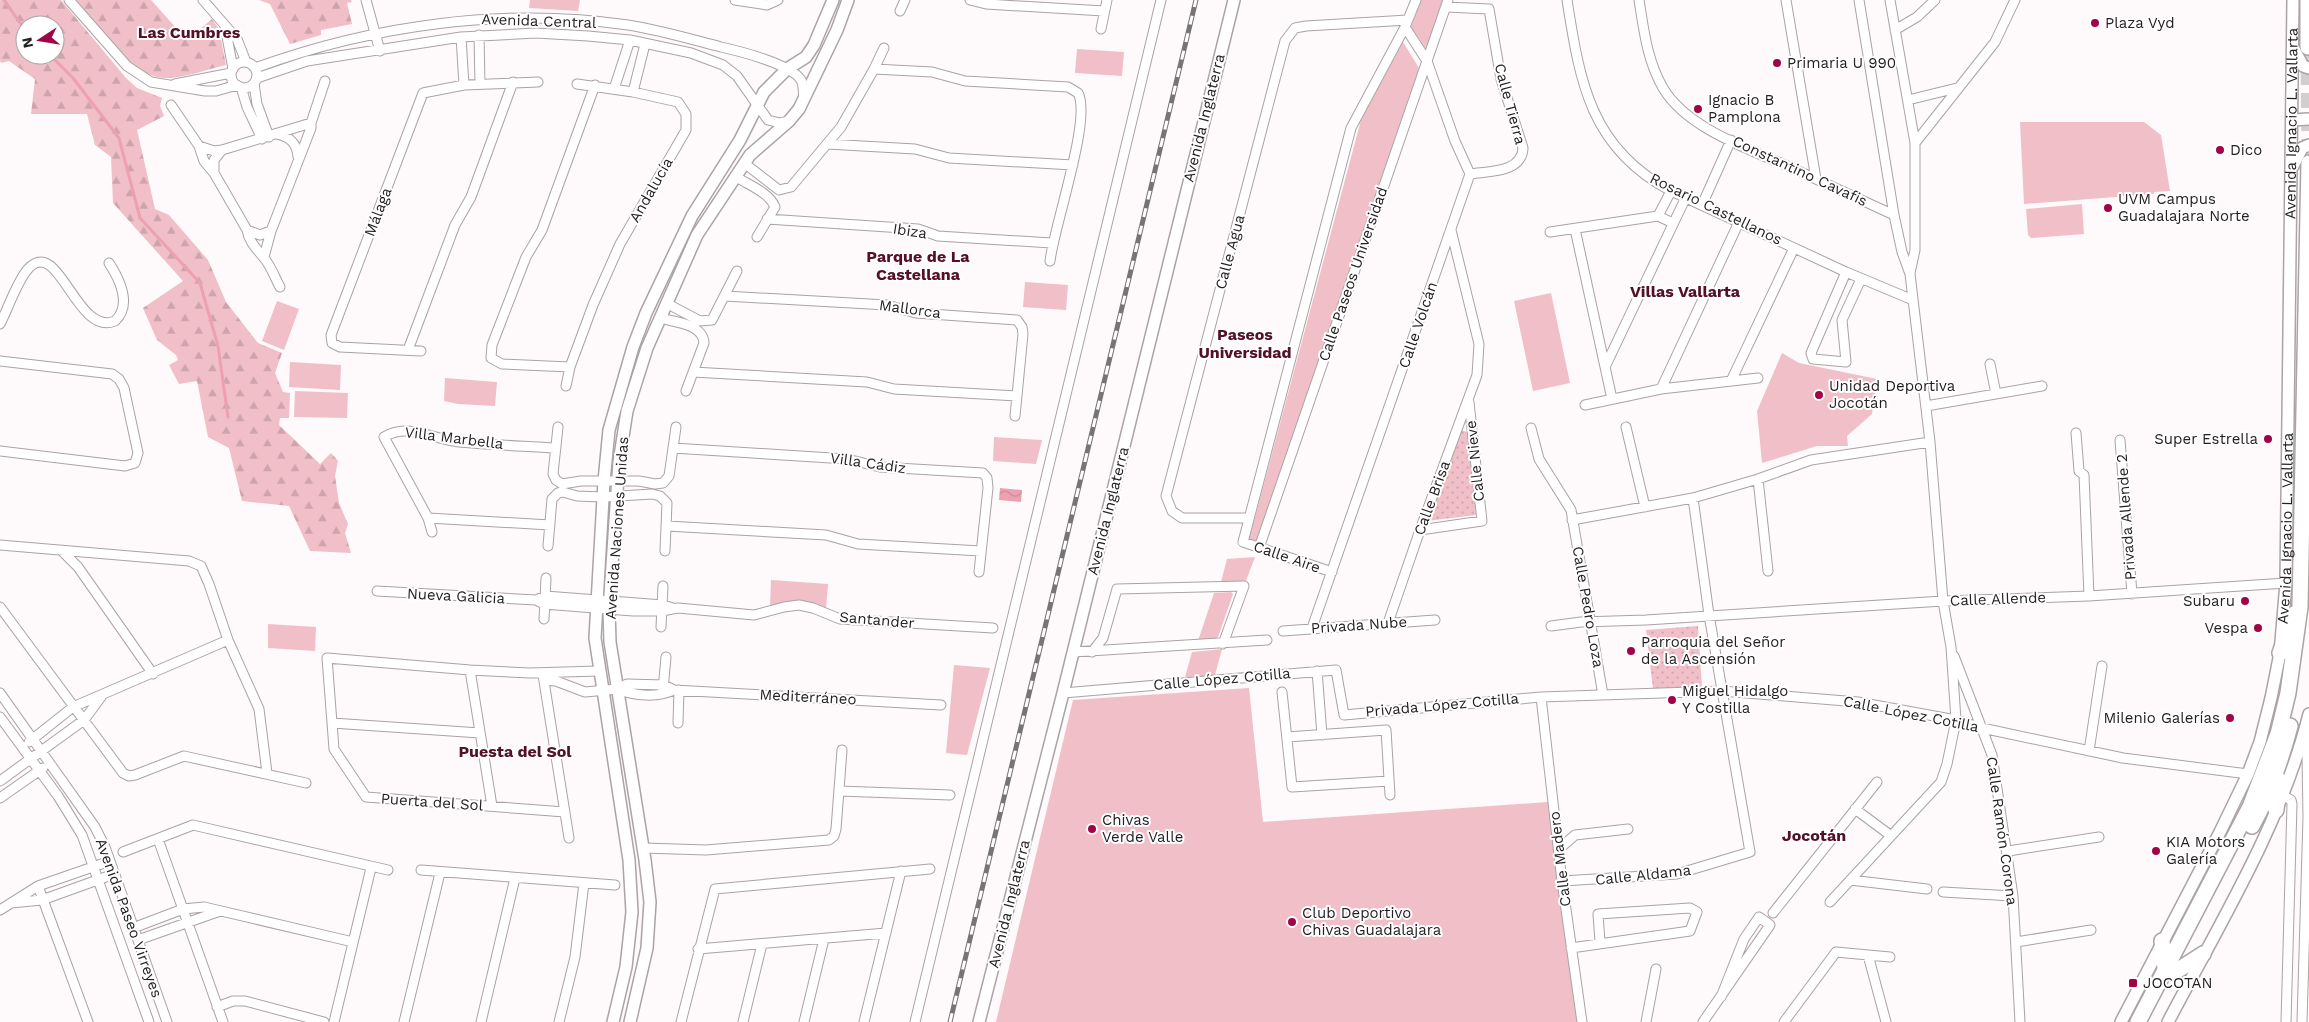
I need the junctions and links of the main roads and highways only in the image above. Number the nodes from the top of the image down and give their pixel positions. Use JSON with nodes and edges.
{"nodes":[{"id":1,"x":2308,"y":0,"type":"edge"},
{"id":2,"x":2300,"y":46,"type":"road end"},
{"id":3,"x":2308,"y":163,"type":"edge"},
{"id":4,"x":2300,"y":599,"type":"junction"},
{"id":5,"x":2309,"y":619,"type":"edge"},
{"id":6,"x":2280,"y":652,"type":"road end"},
{"id":7,"x":2280,"y":760,"type":"junction"},
{"id":8,"x":2276,"y":810,"type":"road end"},
{"id":9,"x":2162,"y":941,"type":"road end"},
{"id":10,"x":2203,"y":954,"type":"road end"},
{"id":11,"x":2170,"y":971,"type":"junction"},
{"id":12,"x":2138,"y":1022,"type":"edge"},
{"id":13,"x":2149,"y":1022,"type":"edge"}],
"edges":[{"from":1,"to":2,"type":"highway","name":"Avenida Ignacio L. Vallarta"},
{"from":3,"to":4,"type":"highway","name":"Avenida Ignacio L. Vallarta"},
{"from":4,"to":6,"type":"highway"},
{"from":4,"to":11,"type":"highway","name":"Avenida Ignacio L. Vallarta"},
{"from":5,"to":7,"type":"highway","name":"Avenida Ignacio L. Vallarta"},
{"from":7,"to":8,"type":"highway"},
{"from":7,"to":11,"type":"highway","name":"Avenida Ignacio L. Vallarta"},
{"from":9,"to":11,"type":"highway"},
{"from":10,"to":11,"type":"highway"},
{"from":11,"to":12,"type":"highway","name":"Avenida Ignacio L. Vallarta"},
{"from":11,"to":13,"type":"highway","name":"Avenida Ignacio L. Vallarta"}]}
